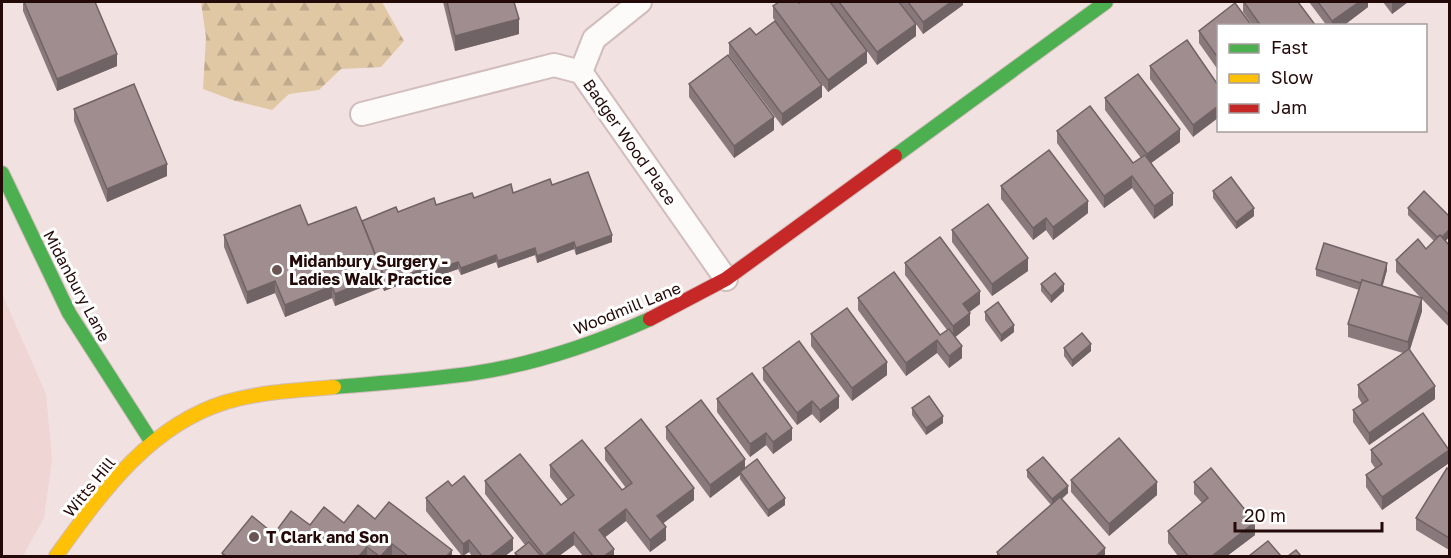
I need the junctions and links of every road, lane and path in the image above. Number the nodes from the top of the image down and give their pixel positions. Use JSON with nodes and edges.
{"nodes":[{"id":1,"x":640,"y":2,"type":"edge"},
{"id":2,"x":1106,"y":2,"type":"edge"},
{"id":3,"x":581,"y":72,"type":"junction"},
{"id":4,"x":362,"y":114,"type":"dead end"},
{"id":5,"x":2,"y":173,"type":"edge"},
{"id":6,"x":726,"y":279,"type":"junction"},
{"id":7,"x":152,"y":441,"type":"junction"},
{"id":8,"x":56,"y":556,"type":"edge"}],
"edges":[{"from":1,"to":3,"type":"lane"},
{"from":2,"to":6,"type":"street","name":"Woodmill Lane"},
{"from":3,"to":4,"type":"lane","name":"Badger Wood Place"},
{"from":3,"to":6,"type":"lane","name":"Badger Wood Place"},
{"from":5,"to":7,"type":"street","name":"Midanbury Lane"},
{"from":6,"to":7,"type":"street","name":"Woodmill Lane"},
{"from":7,"to":8,"type":"street","name":"Witts Hill"}]}
